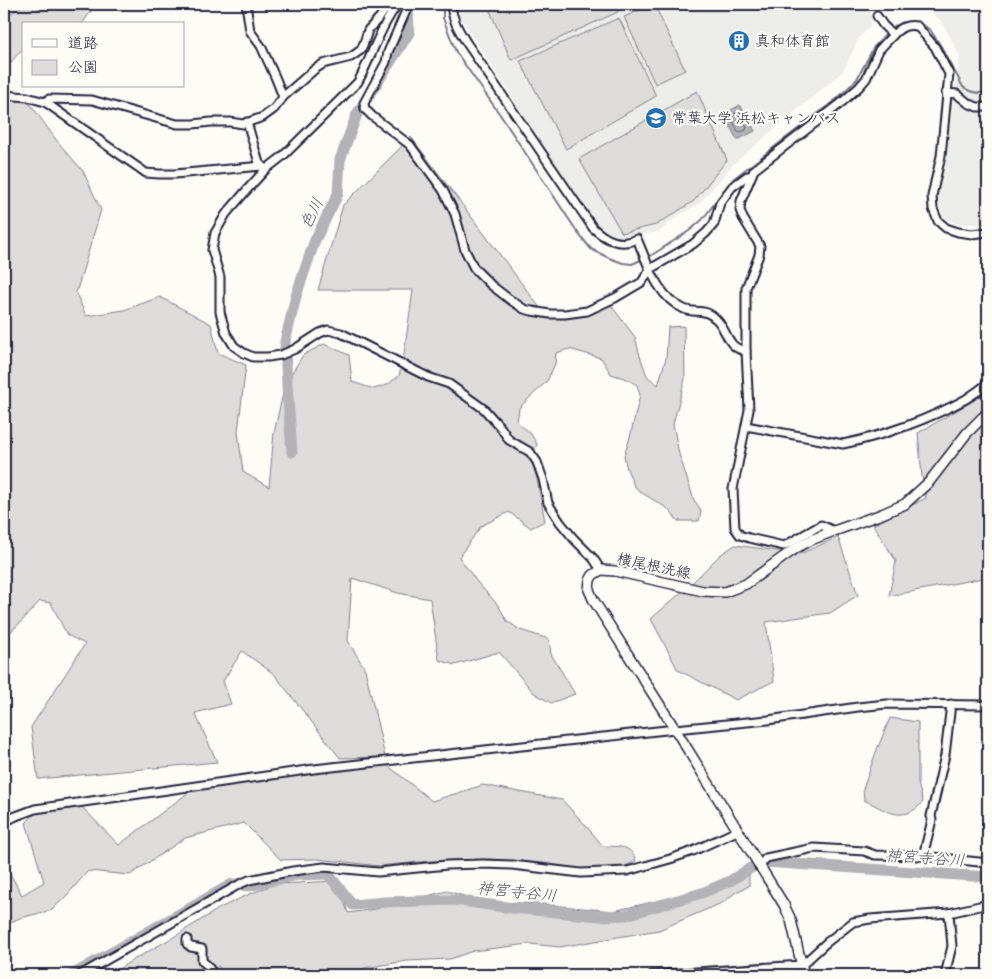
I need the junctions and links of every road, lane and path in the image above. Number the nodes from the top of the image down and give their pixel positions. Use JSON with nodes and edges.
{"nodes":[{"id":1,"x":246,"y":4,"type":"edge"},
{"id":2,"x":389,"y":4,"type":"edge"},
{"id":3,"x":398,"y":4,"type":"edge"},
{"id":4,"x":409,"y":4,"type":"edge"},
{"id":5,"x":450,"y":4,"type":"edge"},
{"id":6,"x":877,"y":16,"type":"dead end"},
{"id":7,"x":892,"y":34,"type":"junction"},
{"id":8,"x":946,"y":93,"type":"junction"},
{"id":9,"x":4,"y":95,"type":"edge"},
{"id":10,"x":283,"y":97,"type":"junction"},
{"id":11,"x":45,"y":102,"type":"junction"},
{"id":12,"x":988,"y":107,"type":"edge"},
{"id":13,"x":247,"y":122,"type":"junction"},
{"id":14,"x":264,"y":168,"type":"junction"},
{"id":15,"x":751,"y":176,"type":"junction"},
{"id":16,"x":988,"y":232,"type":"edge"},
{"id":17,"x":650,"y":269,"type":"junction"},
{"id":18,"x":746,"y":351,"type":"junction"},
{"id":19,"x":988,"y":383,"type":"edge"},
{"id":20,"x":988,"y":412,"type":"edge"},
{"id":21,"x":746,"y":426,"type":"junction"},
{"id":22,"x":834,"y":530,"type":"junction"},
{"id":23,"x":601,"y":570,"type":"junction"},
{"id":24,"x":951,"y":704,"type":"junction"},
{"id":25,"x":988,"y":705,"type":"edge"},
{"id":26,"x":675,"y":729,"type":"junction"},
{"id":27,"x":4,"y":822,"type":"edge"},
{"id":28,"x":737,"y":831,"type":"junction"},
{"id":29,"x":922,"y":856,"type":"junction"},
{"id":30,"x":988,"y":863,"type":"edge"},
{"id":31,"x":759,"y":866,"type":"junction"},
{"id":32,"x":988,"y":904,"type":"edge"},
{"id":33,"x":948,"y":912,"type":"junction"},
{"id":34,"x":187,"y":939,"type":"dead end"},
{"id":35,"x":802,"y":965,"type":"junction"},
{"id":36,"x":719,"y":973,"type":"edge"},
{"id":37,"x":80,"y":975,"type":"edge"},
{"id":38,"x":214,"y":975,"type":"edge"},
{"id":39,"x":652,"y":975,"type":"edge"},
{"id":40,"x":804,"y":975,"type":"edge"},
{"id":41,"x":945,"y":975,"type":"edge"}],
"edges":[{"from":1,"to":10,"type":"street"},
{"from":2,"to":10,"type":"street"},
{"from":3,"to":14,"type":"street"},
{"from":4,"to":17,"type":"street"},
{"from":5,"to":17,"type":"street"},
{"from":6,"to":7,"type":"street"},
{"from":7,"to":8,"type":"street"},
{"from":7,"to":15,"type":"street"},
{"from":8,"to":12,"type":"street"},
{"from":8,"to":16,"type":"street"},
{"from":9,"to":11,"type":"street"},
{"from":10,"to":13,"type":"street"},
{"from":11,"to":13,"type":"street"},
{"from":11,"to":14,"type":"street"},
{"from":13,"to":14,"type":"street"},
{"from":14,"to":23,"type":"street"},
{"from":15,"to":17,"type":"street"},
{"from":15,"to":18,"type":"street"},
{"from":17,"to":18,"type":"street"},
{"from":18,"to":21,"type":"street"},
{"from":19,"to":21,"type":"street"},
{"from":20,"to":22,"type":"main road","name":"横尾根洗線"},
{"from":21,"to":22,"type":"street"},
{"from":22,"to":23,"type":"main road","name":"横尾根洗線"},
{"from":23,"to":26,"type":"main road","name":"横尾根洗線"},
{"from":24,"to":25,"type":"street"},
{"from":24,"to":26,"type":"street"},
{"from":24,"to":29,"type":"street"},
{"from":26,"to":27,"type":"street"},
{"from":26,"to":28,"type":"main road","name":"横尾根洗線"},
{"from":28,"to":31,"type":"main road","name":"横尾根洗線"},
{"from":28,"to":37,"type":"street"},
{"from":29,"to":30,"type":"street"},
{"from":29,"to":31,"type":"street"},
{"from":31,"to":35,"type":"main road","name":"横尾根洗線"},
{"from":32,"to":33,"type":"street"},
{"from":33,"to":35,"type":"street"},
{"from":33,"to":41,"type":"street"},
{"from":34,"to":38,"type":"street"},
{"from":35,"to":36,"type":"street"},
{"from":35,"to":40,"type":"main road","name":"横尾根洗線"},
{"from":36,"to":39,"type":"street"}]}
